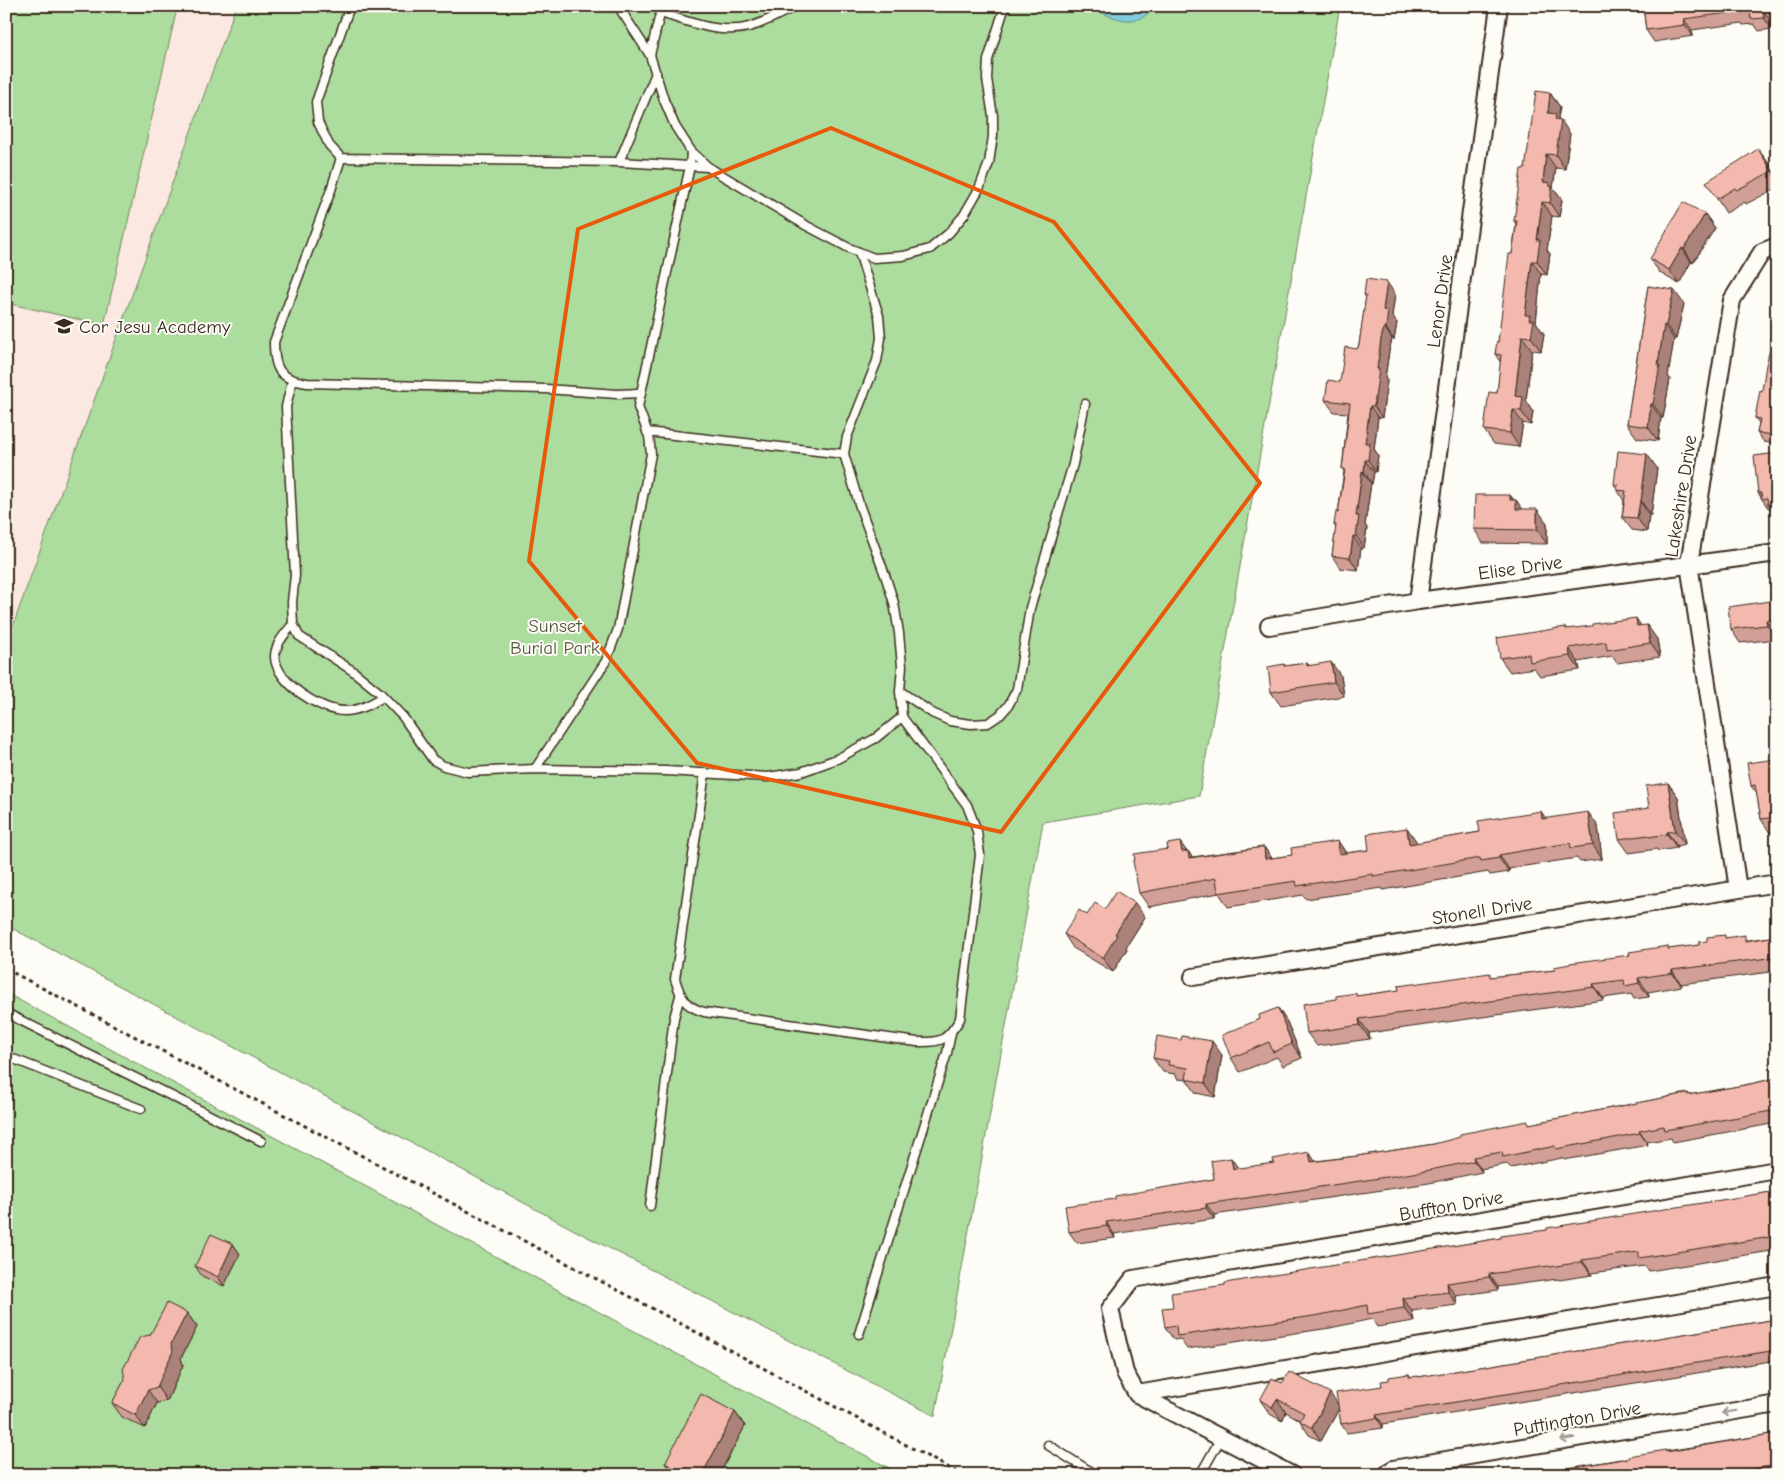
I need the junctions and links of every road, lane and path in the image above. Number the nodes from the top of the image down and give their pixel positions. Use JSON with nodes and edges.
{"nodes":[{"id":1,"x":350,"y":6,"type":"edge"},
{"id":2,"x":618,"y":6,"type":"edge"},
{"id":3,"x":796,"y":6,"type":"edge"},
{"id":4,"x":1005,"y":6,"type":"edge"},
{"id":5,"x":1499,"y":6,"type":"edge"},
{"id":6,"x":661,"y":9,"type":"edge"},
{"id":7,"x":650,"y":55,"type":"junction"},
{"id":8,"x":656,"y":73,"type":"junction"},
{"id":9,"x":691,"y":151,"type":"junction"},
{"id":10,"x":341,"y":158,"type":"junction"},
{"id":11,"x":619,"y":162,"type":"junction"},
{"id":12,"x":690,"y":166,"type":"junction"},
{"id":13,"x":708,"y":167,"type":"junction"},
{"id":14,"x":1777,"y":246,"type":"edge"},
{"id":15,"x":859,"y":252,"type":"junction"},
{"id":16,"x":292,"y":381,"type":"junction"},
{"id":17,"x":641,"y":392,"type":"junction"},
{"id":18,"x":1086,"y":404,"type":"dead end"},
{"id":19,"x":647,"y":432,"type":"junction"},
{"id":20,"x":844,"y":454,"type":"junction"},
{"id":21,"x":1777,"y":553,"type":"edge"},
{"id":22,"x":1688,"y":564,"type":"junction"},
{"id":23,"x":1418,"y":601,"type":"junction"},
{"id":24,"x":293,"y":624,"type":"junction"},
{"id":25,"x":1269,"y":626,"type":"dead end"},
{"id":26,"x":900,"y":691,"type":"junction"},
{"id":27,"x":383,"y":697,"type":"junction"},
{"id":28,"x":902,"y":717,"type":"junction"},
{"id":29,"x":535,"y":769,"type":"junction"},
{"id":30,"x":705,"y":773,"type":"junction"},
{"id":31,"x":1777,"y":883,"type":"edge"},
{"id":32,"x":1738,"y":889,"type":"junction"},
{"id":33,"x":6,"y":969,"type":"edge"},
{"id":34,"x":1193,"y":977,"type":"dead end"},
{"id":35,"x":680,"y":996,"type":"junction"},
{"id":36,"x":6,"y":1013,"type":"edge"},
{"id":37,"x":951,"y":1033,"type":"junction"},
{"id":38,"x":6,"y":1056,"type":"edge"},
{"id":39,"x":141,"y":1109,"type":"dead end"},
{"id":40,"x":262,"y":1141,"type":"dead end"},
{"id":41,"x":1777,"y":1170,"type":"edge"},
{"id":42,"x":650,"y":1206,"type":"dead end"},
{"id":43,"x":1777,"y":1286,"type":"edge"},
{"id":44,"x":859,"y":1334,"type":"dead end"},
{"id":45,"x":1137,"y":1394,"type":"junction"},
{"id":46,"x":1777,"y":1404,"type":"edge"},
{"id":47,"x":1221,"y":1438,"type":"junction"},
{"id":48,"x":1048,"y":1445,"type":"dead end"},
{"id":49,"x":962,"y":1475,"type":"edge"},
{"id":50,"x":1096,"y":1475,"type":"edge"},
{"id":51,"x":1200,"y":1475,"type":"edge"},
{"id":52,"x":1292,"y":1475,"type":"edge"},
{"id":53,"x":1386,"y":1475,"type":"edge"}],
"edges":[{"from":1,"to":10,"type":"lane"},
{"from":2,"to":7,"type":"lane"},
{"from":3,"to":6,"type":"lane"},
{"from":4,"to":15,"type":"lane"},
{"from":5,"to":23,"type":"street","name":"Lenor Drive"},
{"from":6,"to":7,"type":"lane"},
{"from":7,"to":8,"type":"lane"},
{"from":8,"to":9,"type":"lane"},
{"from":8,"to":11,"type":"lane"},
{"from":9,"to":12,"type":"lane"},
{"from":9,"to":13,"type":"lane"},
{"from":10,"to":11,"type":"lane"},
{"from":10,"to":16,"type":"lane"},
{"from":11,"to":12,"type":"lane"},
{"from":12,"to":13,"type":"lane"},
{"from":12,"to":17,"type":"lane"},
{"from":13,"to":15,"type":"lane"},
{"from":14,"to":22,"type":"street","name":"Lakeshire Drive"},
{"from":15,"to":20,"type":"lane"},
{"from":16,"to":17,"type":"lane"},
{"from":16,"to":24,"type":"lane"},
{"from":17,"to":19,"type":"lane"},
{"from":18,"to":26,"type":"lane"},
{"from":19,"to":20,"type":"lane"},
{"from":19,"to":29,"type":"lane"},
{"from":20,"to":26,"type":"lane"},
{"from":21,"to":22,"type":"street","name":"Elise Drive"},
{"from":22,"to":23,"type":"street","name":"Elise Drive"},
{"from":22,"to":32,"type":"street","name":"Lakeshire Drive"},
{"from":23,"to":25,"type":"street","name":"Elise Drive"},
{"from":24,"to":27,"type":"lane"},
{"from":24,"to":27,"type":"lane"},
{"from":26,"to":28,"type":"lane"},
{"from":27,"to":29,"type":"lane"},
{"from":28,"to":30,"type":"lane"},
{"from":28,"to":37,"type":"lane"},
{"from":29,"to":30,"type":"lane"},
{"from":30,"to":35,"type":"lane"},
{"from":31,"to":32,"type":"street","name":"Stonell Drive"},
{"from":32,"to":34,"type":"street","name":"Stonell Drive"},
{"from":33,"to":49,"type":"path"},
{"from":35,"to":37,"type":"lane"},
{"from":35,"to":42,"type":"lane"},
{"from":36,"to":40,"type":"lane"},
{"from":37,"to":44,"type":"lane"},
{"from":38,"to":39,"type":"lane"},
{"from":41,"to":45,"type":"street","name":"Buffton Drive"},
{"from":43,"to":45,"type":"street"},
{"from":45,"to":47,"type":"street"},
{"from":46,"to":53,"type":"street","name":"Puttington Drive","one_way":true},
{"from":47,"to":51,"type":"lane"},
{"from":47,"to":52,"type":"street"},
{"from":48,"to":50,"type":"lane"}]}
